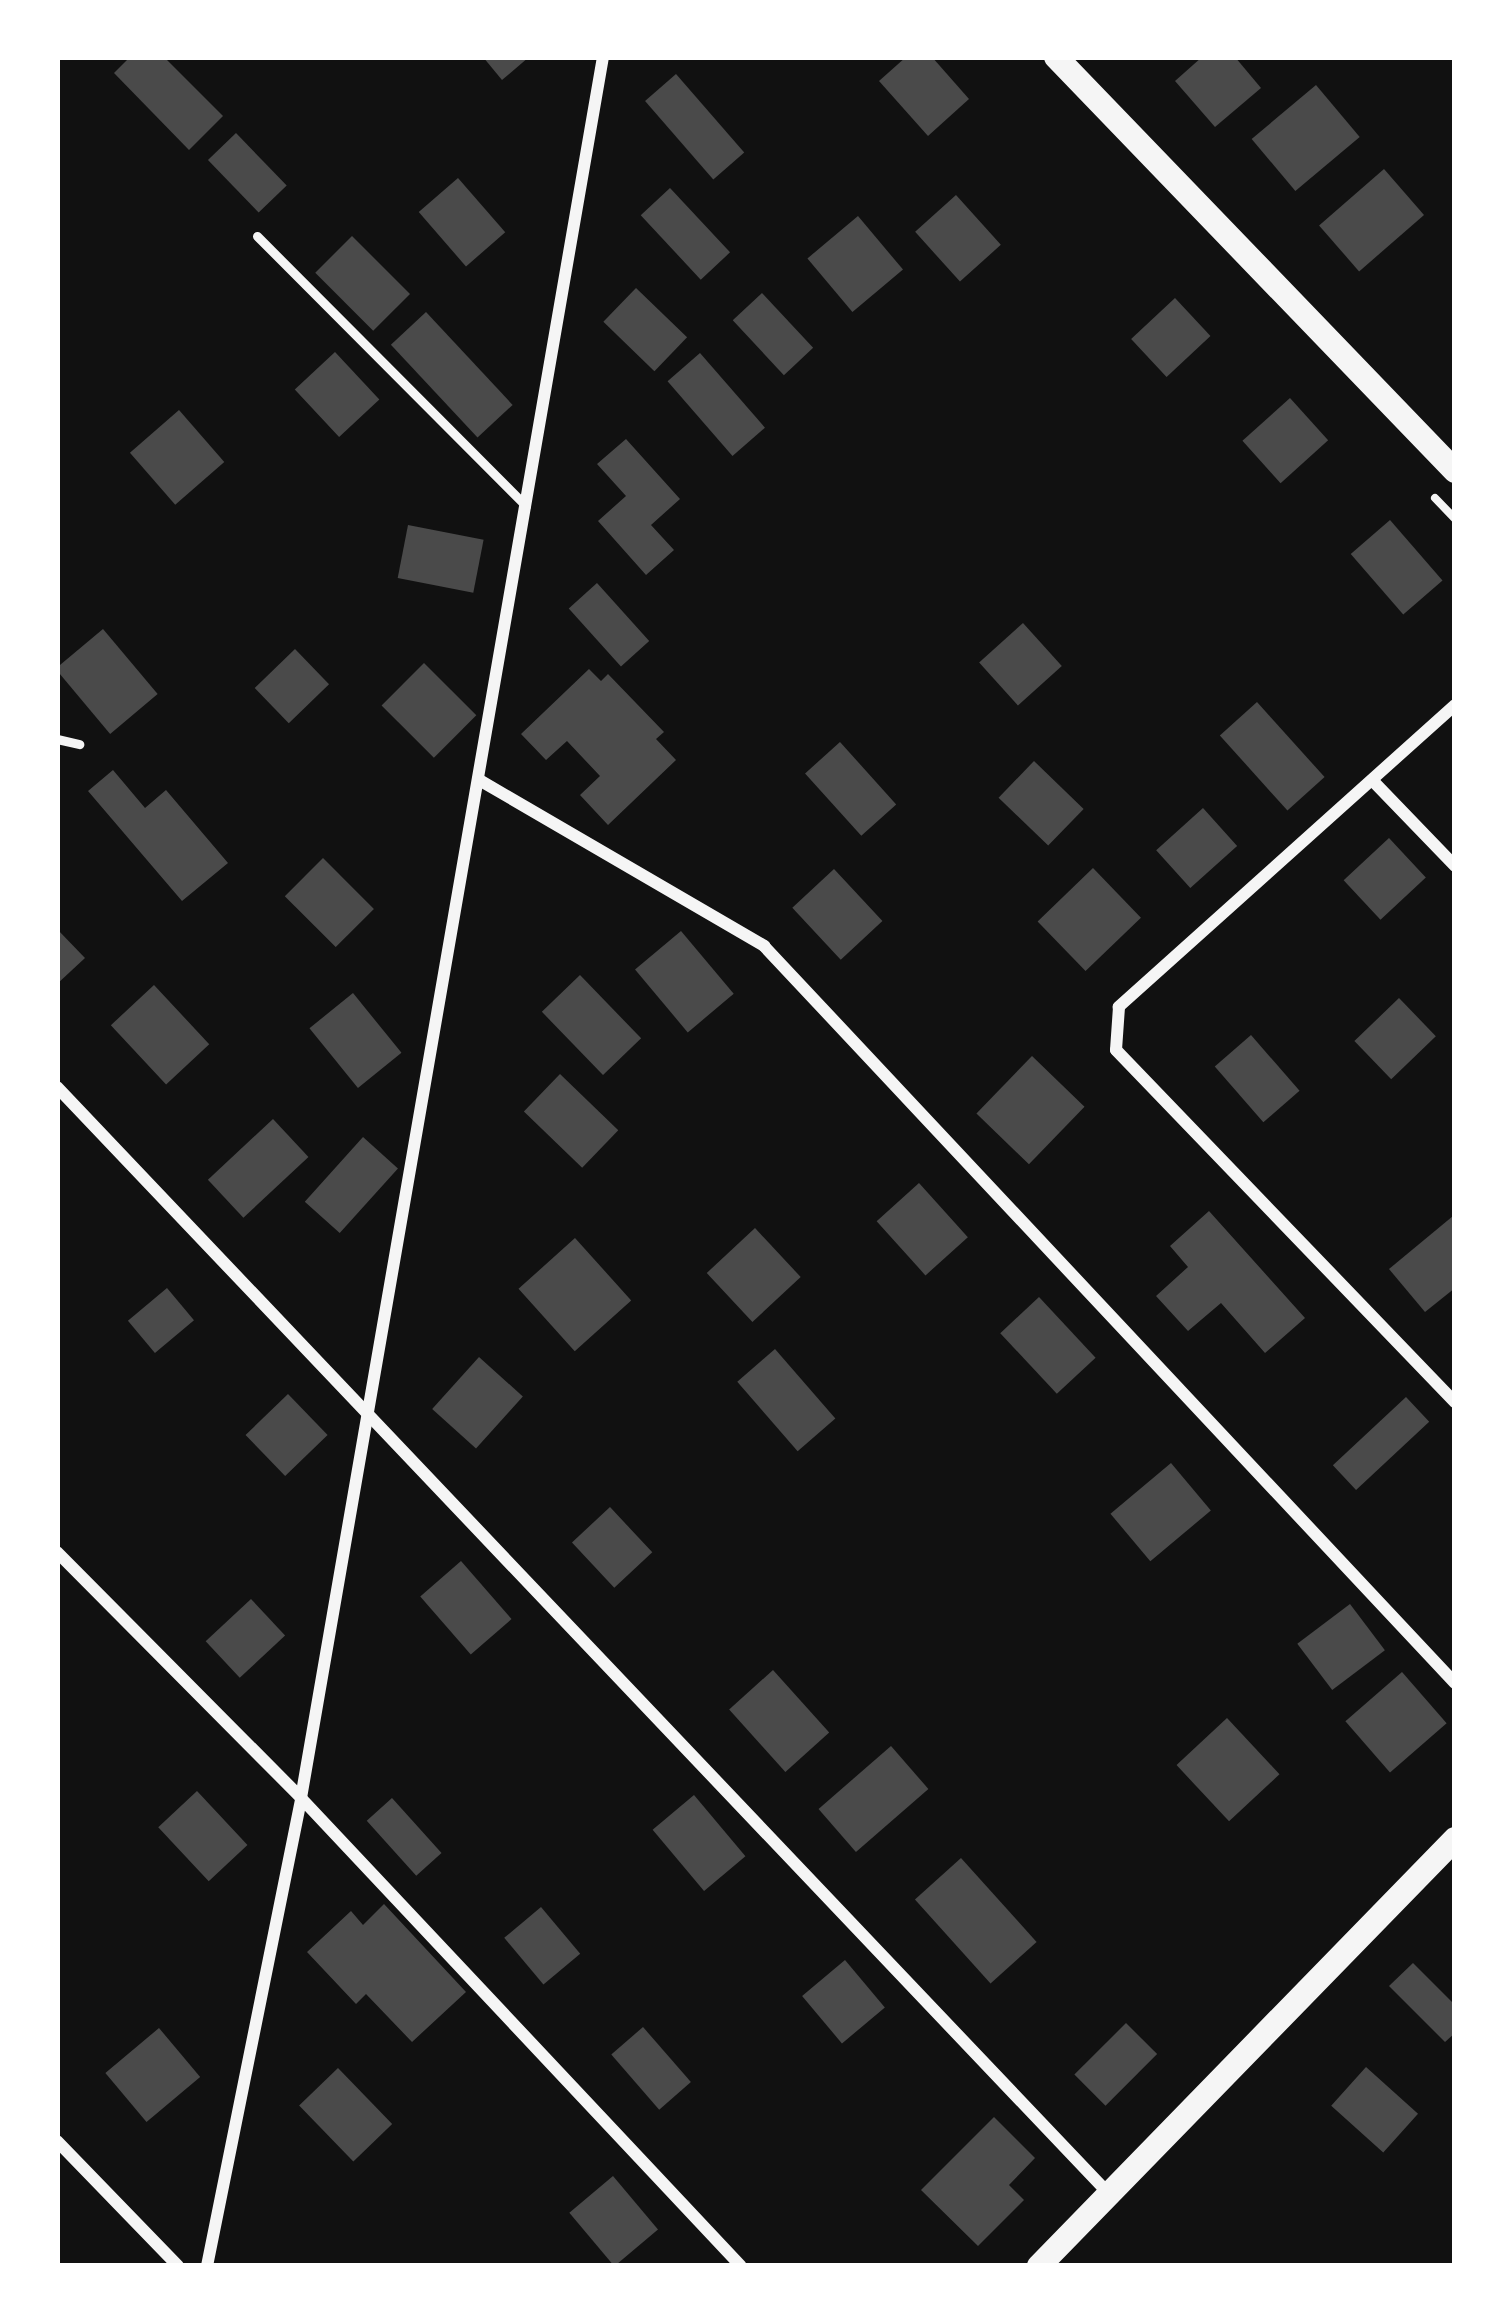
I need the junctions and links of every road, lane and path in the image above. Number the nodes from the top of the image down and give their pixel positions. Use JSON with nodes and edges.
{"nodes":[{"id":1,"x":603,"y":57,"type":"edge"},
{"id":2,"x":1055,"y":57,"type":"edge"},
{"id":3,"x":257,"y":236,"type":"dead end"},
{"id":4,"x":1455,"y":471,"type":"edge"},
{"id":5,"x":530,"y":510,"type":"junction"},
{"id":6,"x":1455,"y":705,"type":"edge"},
{"id":7,"x":57,"y":739,"type":"edge"},
{"id":8,"x":79,"y":744,"type":"dead end"},
{"id":9,"x":1372,"y":780,"type":"junction"},
{"id":10,"x":481,"y":781,"type":"junction"},
{"id":11,"x":1455,"y":866,"type":"edge"},
{"id":12,"x":57,"y":1087,"type":"edge"},
{"id":13,"x":1455,"y":1402,"type":"edge"},
{"id":14,"x":366,"y":1413,"type":"junction"},
{"id":15,"x":57,"y":1552,"type":"edge"},
{"id":16,"x":1455,"y":1683,"type":"edge"},
{"id":17,"x":301,"y":1798,"type":"junction"},
{"id":18,"x":1455,"y":1838,"type":"edge"},
{"id":19,"x":57,"y":2141,"type":"edge"},
{"id":20,"x":1107,"y":2192,"type":"junction"},
{"id":21,"x":178,"y":2266,"type":"edge"},
{"id":22,"x":207,"y":2266,"type":"edge"},
{"id":23,"x":741,"y":2266,"type":"edge"},
{"id":24,"x":1039,"y":2266,"type":"edge"}],
"edges":[{"from":1,"to":5,"type":"street"},
{"from":2,"to":4,"type":"main road"},
{"from":3,"to":5,"type":"lane"},
{"from":5,"to":10,"type":"street"},
{"from":6,"to":9,"type":"street"},
{"from":7,"to":8,"type":"lane"},
{"from":9,"to":11,"type":"street"},
{"from":9,"to":13,"type":"street"},
{"from":10,"to":14,"type":"street"},
{"from":10,"to":16,"type":"street"},
{"from":12,"to":14,"type":"street"},
{"from":14,"to":17,"type":"street"},
{"from":14,"to":20,"type":"street"},
{"from":15,"to":17,"type":"street"},
{"from":17,"to":22,"type":"street"},
{"from":17,"to":23,"type":"street"},
{"from":18,"to":20,"type":"main road"},
{"from":19,"to":21,"type":"street"},
{"from":20,"to":24,"type":"main road"}]}
